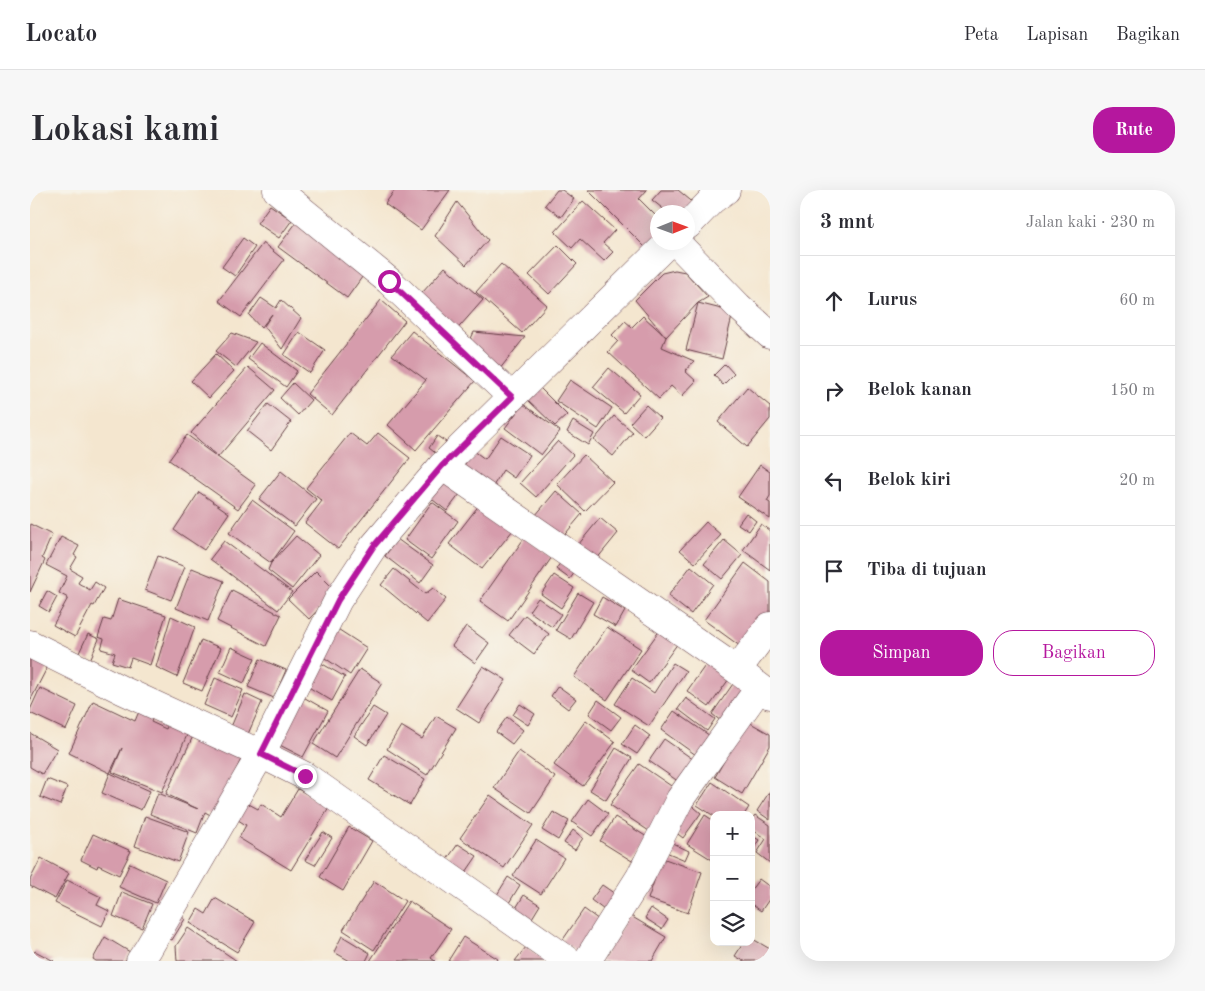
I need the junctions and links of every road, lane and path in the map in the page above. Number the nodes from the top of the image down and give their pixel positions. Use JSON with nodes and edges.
{"nodes":[{"id":1,"x":277,"y":190,"type":"edge"},
{"id":2,"x":714,"y":193,"type":"edge"},
{"id":3,"x":695,"y":216,"type":"edge"},
{"id":4,"x":661,"y":250,"type":"edge"},
{"id":5,"x":684,"y":250,"type":"edge"},
{"id":6,"x":770,"y":335,"type":"edge"},
{"id":7,"x":512,"y":397,"type":"junction"},
{"id":8,"x":442,"y":466,"type":"junction"},
{"id":9,"x":770,"y":626,"type":"edge"},
{"id":10,"x":30,"y":644,"type":"edge"},
{"id":11,"x":737,"y":670,"type":"junction"},
{"id":12,"x":765,"y":691,"type":"edge"},
{"id":13,"x":261,"y":754,"type":"junction"},
{"id":14,"x":140,"y":961,"type":"edge"},
{"id":15,"x":569,"y":961,"type":"edge"},
{"id":16,"x":587,"y":961,"type":"edge"}],
"edges":[{"from":1,"to":7,"type":"street"},
{"from":2,"to":3,"type":"street"},
{"from":4,"to":7,"type":"street"},
{"from":5,"to":6,"type":"street"},
{"from":7,"to":8,"type":"street"},
{"from":8,"to":11,"type":"street"},
{"from":8,"to":13,"type":"street"},
{"from":9,"to":11,"type":"street"},
{"from":10,"to":13,"type":"street"},
{"from":11,"to":12,"type":"street"},
{"from":12,"to":16,"type":"street"},
{"from":13,"to":14,"type":"street"},
{"from":13,"to":15,"type":"street"}]}
